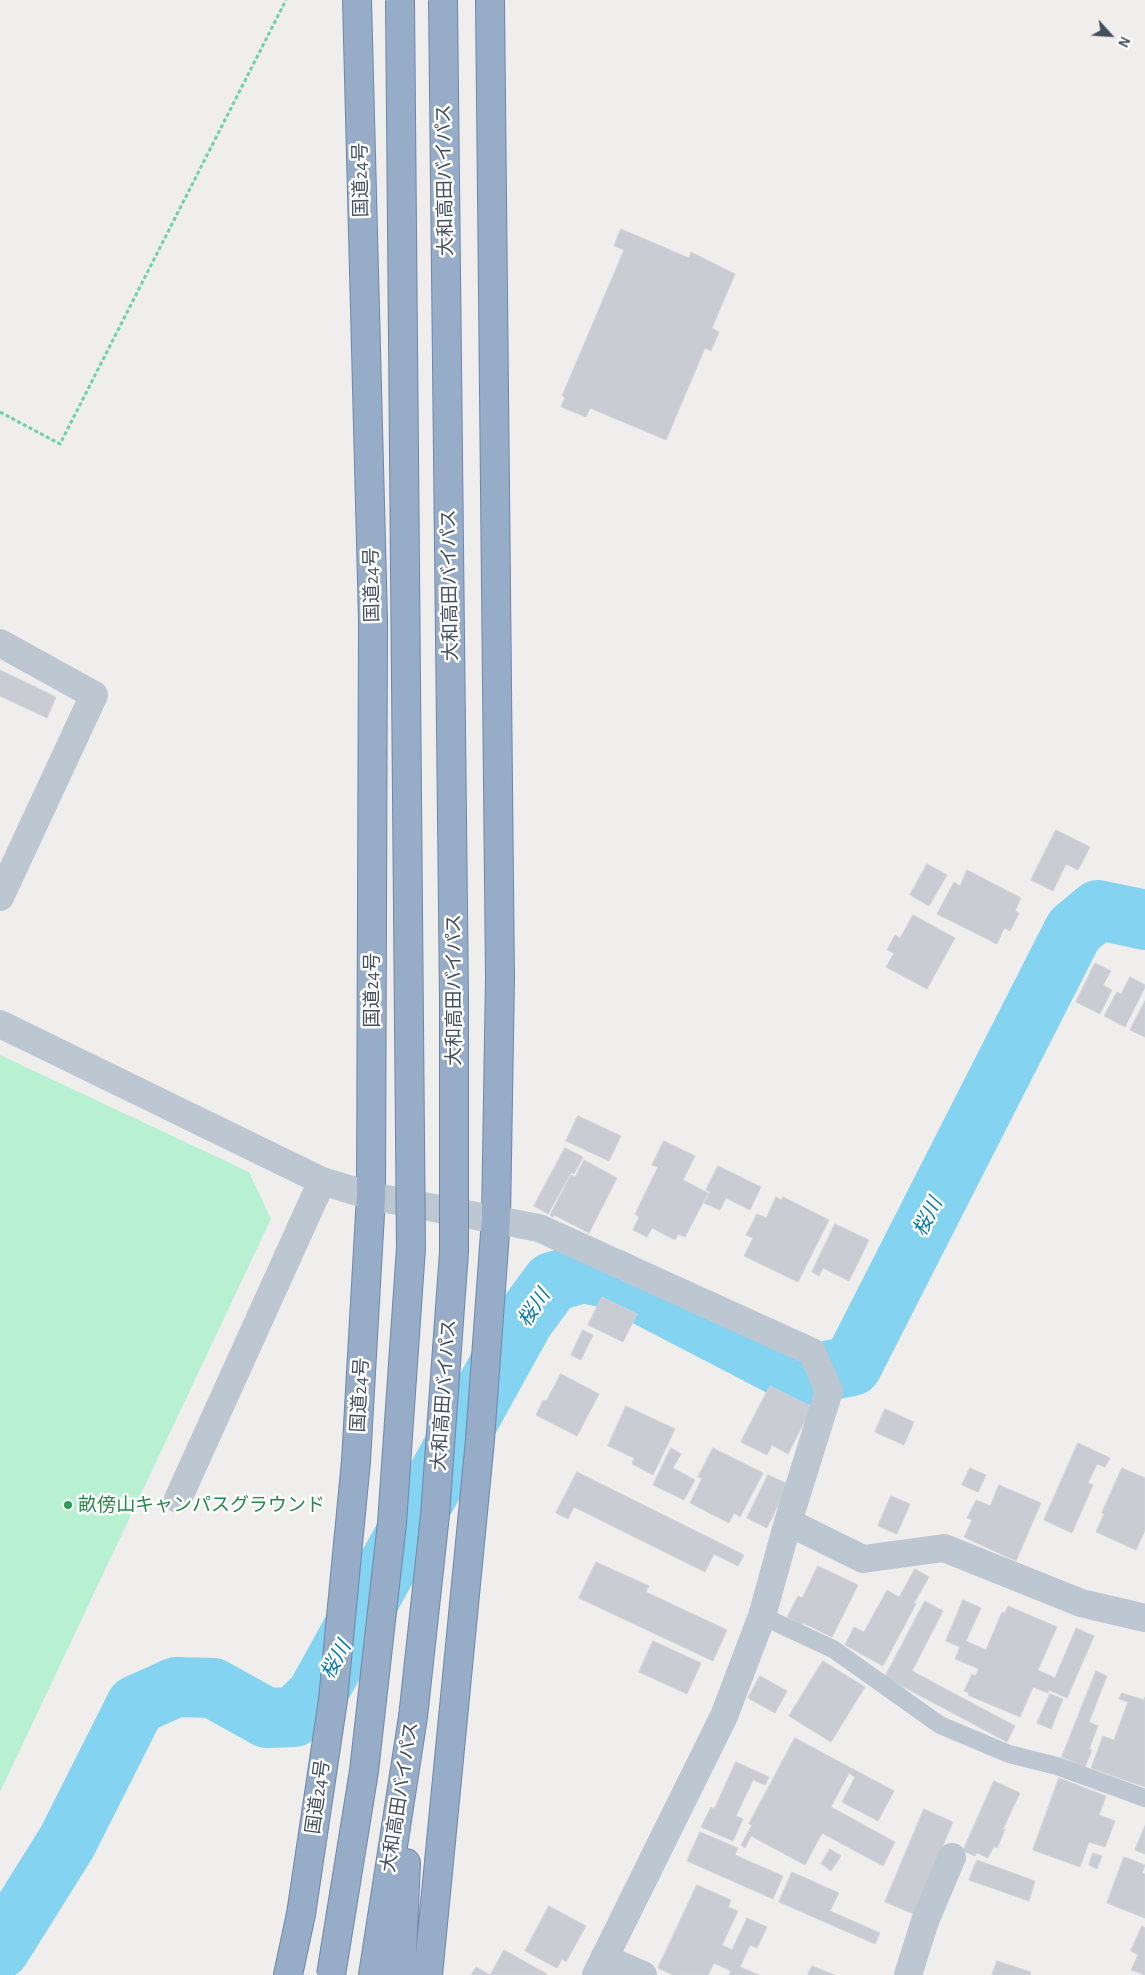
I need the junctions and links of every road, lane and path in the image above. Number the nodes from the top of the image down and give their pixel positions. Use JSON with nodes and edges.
{"nodes":[{"id":1,"x":286,"y":0,"type":"edge"},
{"id":2,"x":357,"y":0,"type":"edge"},
{"id":3,"x":400,"y":0,"type":"edge"},
{"id":4,"x":443,"y":0,"type":"edge"},
{"id":5,"x":490,"y":0,"type":"edge"},
{"id":6,"x":0,"y":412,"type":"edge"},
{"id":7,"x":0,"y":643,"type":"edge"},
{"id":8,"x":0,"y":897,"type":"edge"},
{"id":9,"x":0,"y":1024,"type":"edge"},
{"id":10,"x":322,"y":1181,"type":"junction"},
{"id":11,"x":372,"y":1196,"type":"junction"},
{"id":12,"x":496,"y":1220,"type":"junction"},
{"id":13,"x":178,"y":1499,"type":"dead end"},
{"id":14,"x":788,"y":1522,"type":"junction"},
{"id":15,"x":762,"y":1616,"type":"junction"},
{"id":16,"x":1145,"y":1618,"type":"edge"},
{"id":17,"x":413,"y":1717,"type":"junction"},
{"id":18,"x":1145,"y":1798,"type":"edge"},
{"id":19,"x":952,"y":1857,"type":"dead end"},
{"id":20,"x":600,"y":1966,"type":"edge"},
{"id":21,"x":288,"y":1975,"type":"edge"},
{"id":22,"x":331,"y":1975,"type":"edge"},
{"id":23,"x":373,"y":1975,"type":"edge"},
{"id":24,"x":400,"y":1975,"type":"edge"},
{"id":25,"x":428,"y":1975,"type":"edge"},
{"id":26,"x":642,"y":1975,"type":"edge"},
{"id":27,"x":908,"y":1975,"type":"edge"}],
"edges":[{"from":1,"to":6,"type":"path"},
{"from":2,"to":11,"type":"highway","name":"国道24号"},
{"from":3,"to":22,"type":"highway","bridge":true},
{"from":4,"to":17,"type":"highway","name":"大和高田バイパス","bridge":true},
{"from":5,"to":12,"type":"highway"},
{"from":7,"to":8,"type":"street"},
{"from":9,"to":10,"type":"street"},
{"from":10,"to":11,"type":"street"},
{"from":10,"to":13,"type":"street"},
{"from":11,"to":12,"type":"street"},
{"from":11,"to":21,"type":"highway","name":"国道24号"},
{"from":12,"to":14,"type":"street"},
{"from":12,"to":25,"type":"highway"},
{"from":14,"to":15,"type":"street"},
{"from":14,"to":16,"type":"street"},
{"from":15,"to":18,"type":"lane"},
{"from":15,"to":20,"type":"street"},
{"from":17,"to":23,"type":"highway","name":"大和高田バイパス"},
{"from":17,"to":24,"type":"highway"},
{"from":19,"to":27,"type":"street"},
{"from":20,"to":26,"type":"street"}]}
